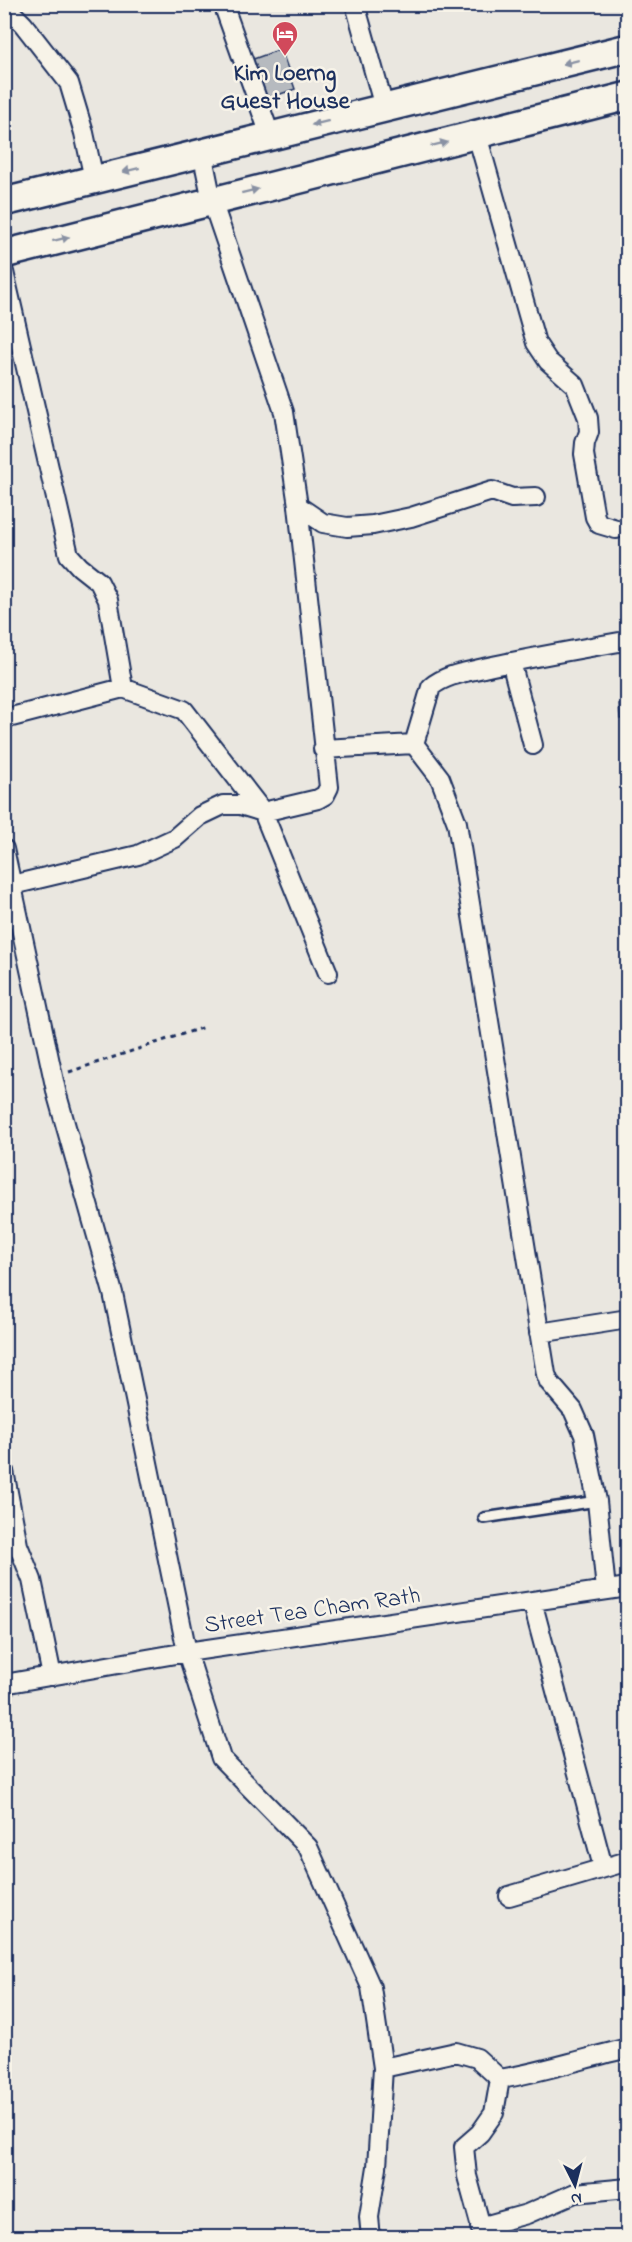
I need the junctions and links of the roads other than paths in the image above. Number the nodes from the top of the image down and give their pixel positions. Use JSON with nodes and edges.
{"nodes":[{"id":1,"x":224,"y":4,"type":"edge"},
{"id":2,"x":355,"y":4,"type":"edge"},
{"id":3,"x":4,"y":5,"type":"edge"},
{"id":4,"x":627,"y":48,"type":"edge"},
{"id":5,"x":627,"y":96,"type":"edge"},
{"id":6,"x":384,"y":107,"type":"junction"},
{"id":7,"x":270,"y":135,"type":"junction"},
{"id":8,"x":477,"y":135,"type":"junction"},
{"id":9,"x":202,"y":152,"type":"junction"},
{"id":10,"x":94,"y":179,"type":"junction"},
{"id":11,"x":212,"y":201,"type":"junction"},
{"id":12,"x":4,"y":202,"type":"edge"},
{"id":13,"x":4,"y":254,"type":"edge"},
{"id":14,"x":4,"y":272,"type":"edge"},
{"id":15,"x":536,"y":497,"type":"dead end"},
{"id":16,"x":298,"y":506,"type":"junction"},
{"id":17,"x":616,"y":529,"type":"dead end"},
{"id":18,"x":625,"y":640,"type":"dead end"},
{"id":19,"x":511,"y":662,"type":"junction"},
{"id":20,"x":123,"y":688,"type":"junction"},
{"id":21,"x":4,"y":719,"type":"edge"},
{"id":22,"x":414,"y":744,"type":"junction"},
{"id":23,"x":533,"y":745,"type":"dead end"},
{"id":24,"x":323,"y":749,"type":"junction"},
{"id":25,"x":263,"y":812,"type":"junction"},
{"id":26,"x":4,"y":849,"type":"edge"},
{"id":27,"x":8,"y":886,"type":"edge"},
{"id":28,"x":328,"y":973,"type":"dead end"},
{"id":29,"x":627,"y":1318,"type":"edge"},
{"id":30,"x":539,"y":1333,"type":"junction"},
{"id":31,"x":4,"y":1471,"type":"edge"},
{"id":32,"x":597,"y":1501,"type":"junction"},
{"id":33,"x":484,"y":1518,"type":"dead end"},
{"id":34,"x":627,"y":1587,"type":"edge"},
{"id":35,"x":606,"y":1590,"type":"junction"},
{"id":36,"x":532,"y":1600,"type":"junction"},
{"id":37,"x":187,"y":1652,"type":"junction"},
{"id":38,"x":52,"y":1676,"type":"junction"},
{"id":39,"x":4,"y":1684,"type":"edge"},
{"id":40,"x":627,"y":1861,"type":"edge"},
{"id":41,"x":603,"y":1867,"type":"junction"},
{"id":42,"x":509,"y":1896,"type":"dead end"},
{"id":43,"x":627,"y":2048,"type":"edge"},
{"id":44,"x":383,"y":2067,"type":"junction"},
{"id":45,"x":500,"y":2079,"type":"junction"},
{"id":46,"x":627,"y":2188,"type":"edge"},
{"id":47,"x":482,"y":2232,"type":"edge"},
{"id":48,"x":371,"y":2238,"type":"edge"}],
"edges":[{"from":1,"to":7,"type":"street"},
{"from":2,"to":6,"type":"street"},
{"from":3,"to":10,"type":"street"},
{"from":4,"to":6,"type":"main road","one_way":true},
{"from":5,"to":8,"type":"main road"},
{"from":6,"to":7,"type":"main road","one_way":true},
{"from":7,"to":9,"type":"main road"},
{"from":11,"to":8,"type":"main road","one_way":true},
{"from":8,"to":17,"type":"street"},
{"from":9,"to":10,"type":"main road","one_way":true},
{"from":9,"to":11,"type":"street"},
{"from":10,"to":12,"type":"main road"},
{"from":13,"to":11,"type":"main road","one_way":true},
{"from":11,"to":16,"type":"street"},
{"from":14,"to":20,"type":"street"},
{"from":15,"to":16,"type":"street"},
{"from":16,"to":24,"type":"street"},
{"from":18,"to":19,"type":"street"},
{"from":19,"to":22,"type":"street"},
{"from":19,"to":23,"type":"street"},
{"from":20,"to":21,"type":"street"},
{"from":20,"to":25,"type":"street"},
{"from":22,"to":24,"type":"street"},
{"from":22,"to":30,"type":"street"},
{"from":24,"to":25,"type":"street"},
{"from":25,"to":27,"type":"street"},
{"from":25,"to":28,"type":"street"},
{"from":26,"to":27,"type":"street"},
{"from":27,"to":37,"type":"street"},
{"from":29,"to":30,"type":"street"},
{"from":30,"to":32,"type":"street"},
{"from":31,"to":38,"type":"street"},
{"from":32,"to":33,"type":"lane"},
{"from":32,"to":35,"type":"street"},
{"from":34,"to":35,"type":"street","name":"Street Tea Cham Rath"},
{"from":35,"to":36,"type":"street","name":"Street Tea Cham Rath"},
{"from":36,"to":37,"type":"street","name":"Street Tea Cham Rath"},
{"from":36,"to":41,"type":"street"},
{"from":37,"to":38,"type":"street","name":"Street Tea Cham Rath"},
{"from":37,"to":44,"type":"street"},
{"from":38,"to":39,"type":"street","name":"Street Tea Cham Rath"},
{"from":40,"to":41,"type":"street"},
{"from":41,"to":42,"type":"street"},
{"from":43,"to":45,"type":"street"},
{"from":44,"to":45,"type":"street"},
{"from":44,"to":48,"type":"street"},
{"from":45,"to":47,"type":"street"},
{"from":46,"to":47,"type":"street"}]}
